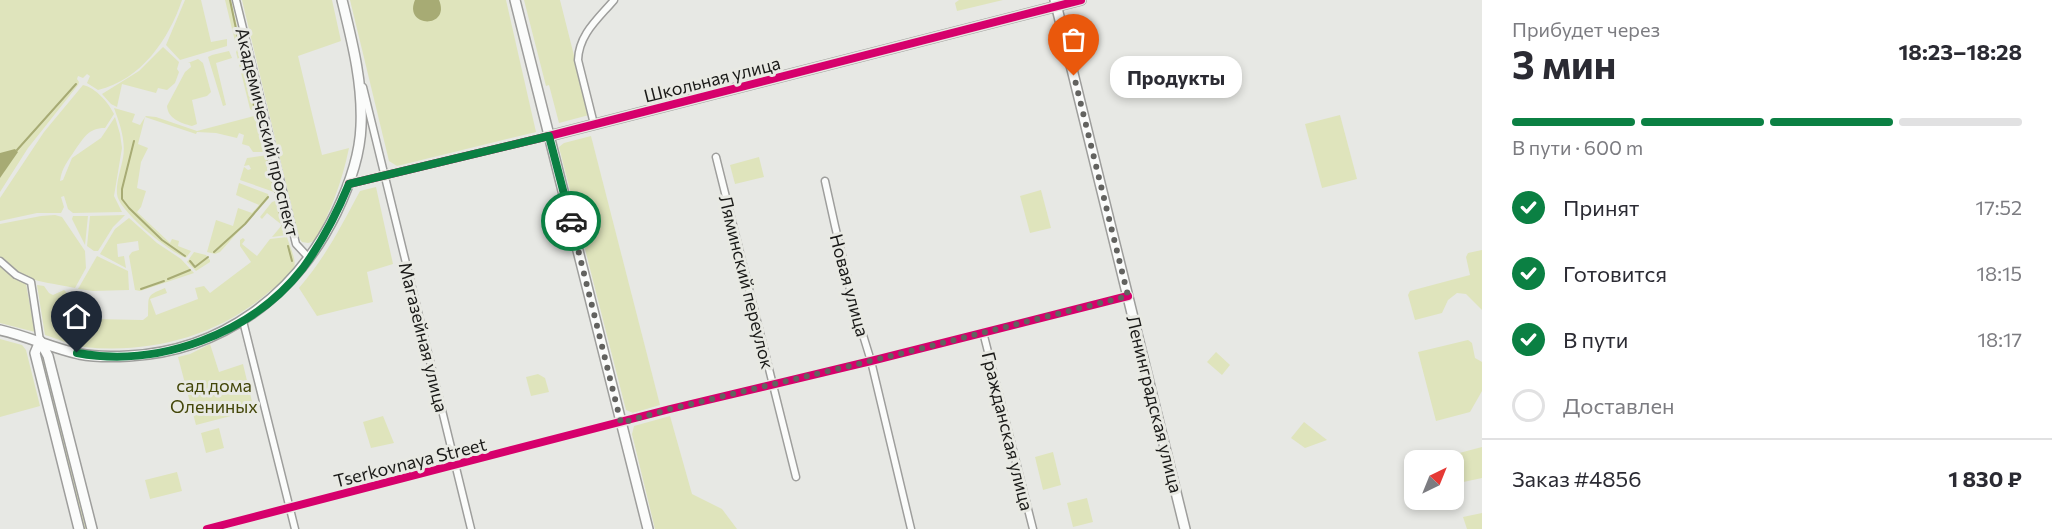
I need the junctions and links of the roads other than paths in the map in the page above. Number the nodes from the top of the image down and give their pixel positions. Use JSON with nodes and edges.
{"nodes":[{"id":1,"x":236,"y":0,"type":"edge"},
{"id":2,"x":342,"y":0,"type":"edge"},
{"id":3,"x":515,"y":0,"type":"edge"},
{"id":4,"x":614,"y":0,"type":"edge"},
{"id":5,"x":1081,"y":0,"type":"edge"},
{"id":6,"x":1056,"y":3,"type":"edge"},
{"id":7,"x":357,"y":61,"type":"junction"},
{"id":8,"x":594,"y":124,"type":"junction"},
{"id":9,"x":549,"y":136,"type":"junction"},
{"id":10,"x":377,"y":145,"type":"junction"},
{"id":11,"x":359,"y":146,"type":"junction"},
{"id":12,"x":716,"y":157,"type":"dead end"},
{"id":13,"x":385,"y":176,"type":"junction"},
{"id":14,"x":825,"y":181,"type":"dead end"},
{"id":15,"x":349,"y":184,"type":"junction"},
{"id":16,"x":309,"y":258,"type":"junction"},
{"id":17,"x":0,"y":261,"type":"edge"},
{"id":18,"x":1128,"y":296,"type":"junction"},
{"id":19,"x":243,"y":321,"type":"junction"},
{"id":20,"x":0,"y":330,"type":"edge"},
{"id":21,"x":983,"y":332,"type":"junction"},
{"id":22,"x":40,"y":341,"type":"junction"},
{"id":23,"x":871,"y":361,"type":"junction"},
{"id":24,"x":772,"y":384,"type":"junction"},
{"id":25,"x":621,"y":423,"type":"junction"},
{"id":26,"x":456,"y":465,"type":"junction"},
{"id":27,"x":796,"y":477,"type":"dead end"},
{"id":28,"x":290,"y":508,"type":"junction"},
{"id":29,"x":79,"y":529,"type":"edge"},
{"id":30,"x":92,"y":529,"type":"edge"},
{"id":31,"x":207,"y":529,"type":"edge"},
{"id":32,"x":295,"y":529,"type":"edge"},
{"id":33,"x":471,"y":529,"type":"edge"},
{"id":34,"x":648,"y":529,"type":"edge"},
{"id":35,"x":910,"y":529,"type":"edge"},
{"id":36,"x":1034,"y":529,"type":"edge"},
{"id":37,"x":1185,"y":529,"type":"edge"}],
"edges":[{"from":1,"to":16,"type":"street","name":"Академический проспект"},
{"from":2,"to":7,"type":"street"},
{"from":3,"to":9,"type":"street"},
{"from":4,"to":8,"type":"street"},
{"from":5,"to":6,"type":"street","name":"Школьная улица"},
{"from":6,"to":8,"type":"street","name":"Школьная улица"},
{"from":6,"to":18,"type":"street","name":"Ленинградская улица"},
{"from":7,"to":10,"type":"street","name":"Магазейная улица"},
{"from":7,"to":11,"type":"street"},
{"from":8,"to":9,"type":"street","name":"Школьная улица"},
{"from":9,"to":13,"type":"street","name":"Школьная улица"},
{"from":9,"to":25,"type":"street"},
{"from":10,"to":11,"type":"street"},
{"from":10,"to":13,"type":"street","name":"Магазейная улица"},
{"from":11,"to":15,"type":"street"},
{"from":12,"to":24,"type":"street","name":"Ляминский переулок"},
{"from":13,"to":15,"type":"street","name":"Школьная улица"},
{"from":13,"to":26,"type":"street","name":"Магазейная улица"},
{"from":14,"to":23,"type":"street","name":"Новая улица"},
{"from":15,"to":16,"type":"street"},
{"from":16,"to":19,"type":"street"},
{"from":17,"to":22,"type":"street"},
{"from":18,"to":21,"type":"street","name":"Tserkovnaya Street"},
{"from":18,"to":37,"type":"street","name":"Ленинградская улица"},
{"from":19,"to":22,"type":"street"},
{"from":19,"to":28,"type":"street"},
{"from":20,"to":22,"type":"street"},
{"from":21,"to":23,"type":"street","name":"Tserkovnaya Street"},
{"from":21,"to":36,"type":"street","name":"Гражданская улица"},
{"from":22,"to":29,"type":"street"},
{"from":22,"to":30,"type":"street"},
{"from":23,"to":24,"type":"street","name":"Tserkovnaya Street"},
{"from":23,"to":35,"type":"street","name":"Новая улица"},
{"from":24,"to":25,"type":"street","name":"Tserkovnaya Street"},
{"from":24,"to":27,"type":"street","name":"Ляминский переулок"},
{"from":25,"to":26,"type":"street","name":"Tserkovnaya Street"},
{"from":25,"to":34,"type":"street"},
{"from":26,"to":28,"type":"street","name":"Tserkovnaya Street"},
{"from":26,"to":33,"type":"street","name":"Магазейная улица"},
{"from":28,"to":31,"type":"street","name":"Tserkovnaya Street"},
{"from":28,"to":32,"type":"street"}]}
